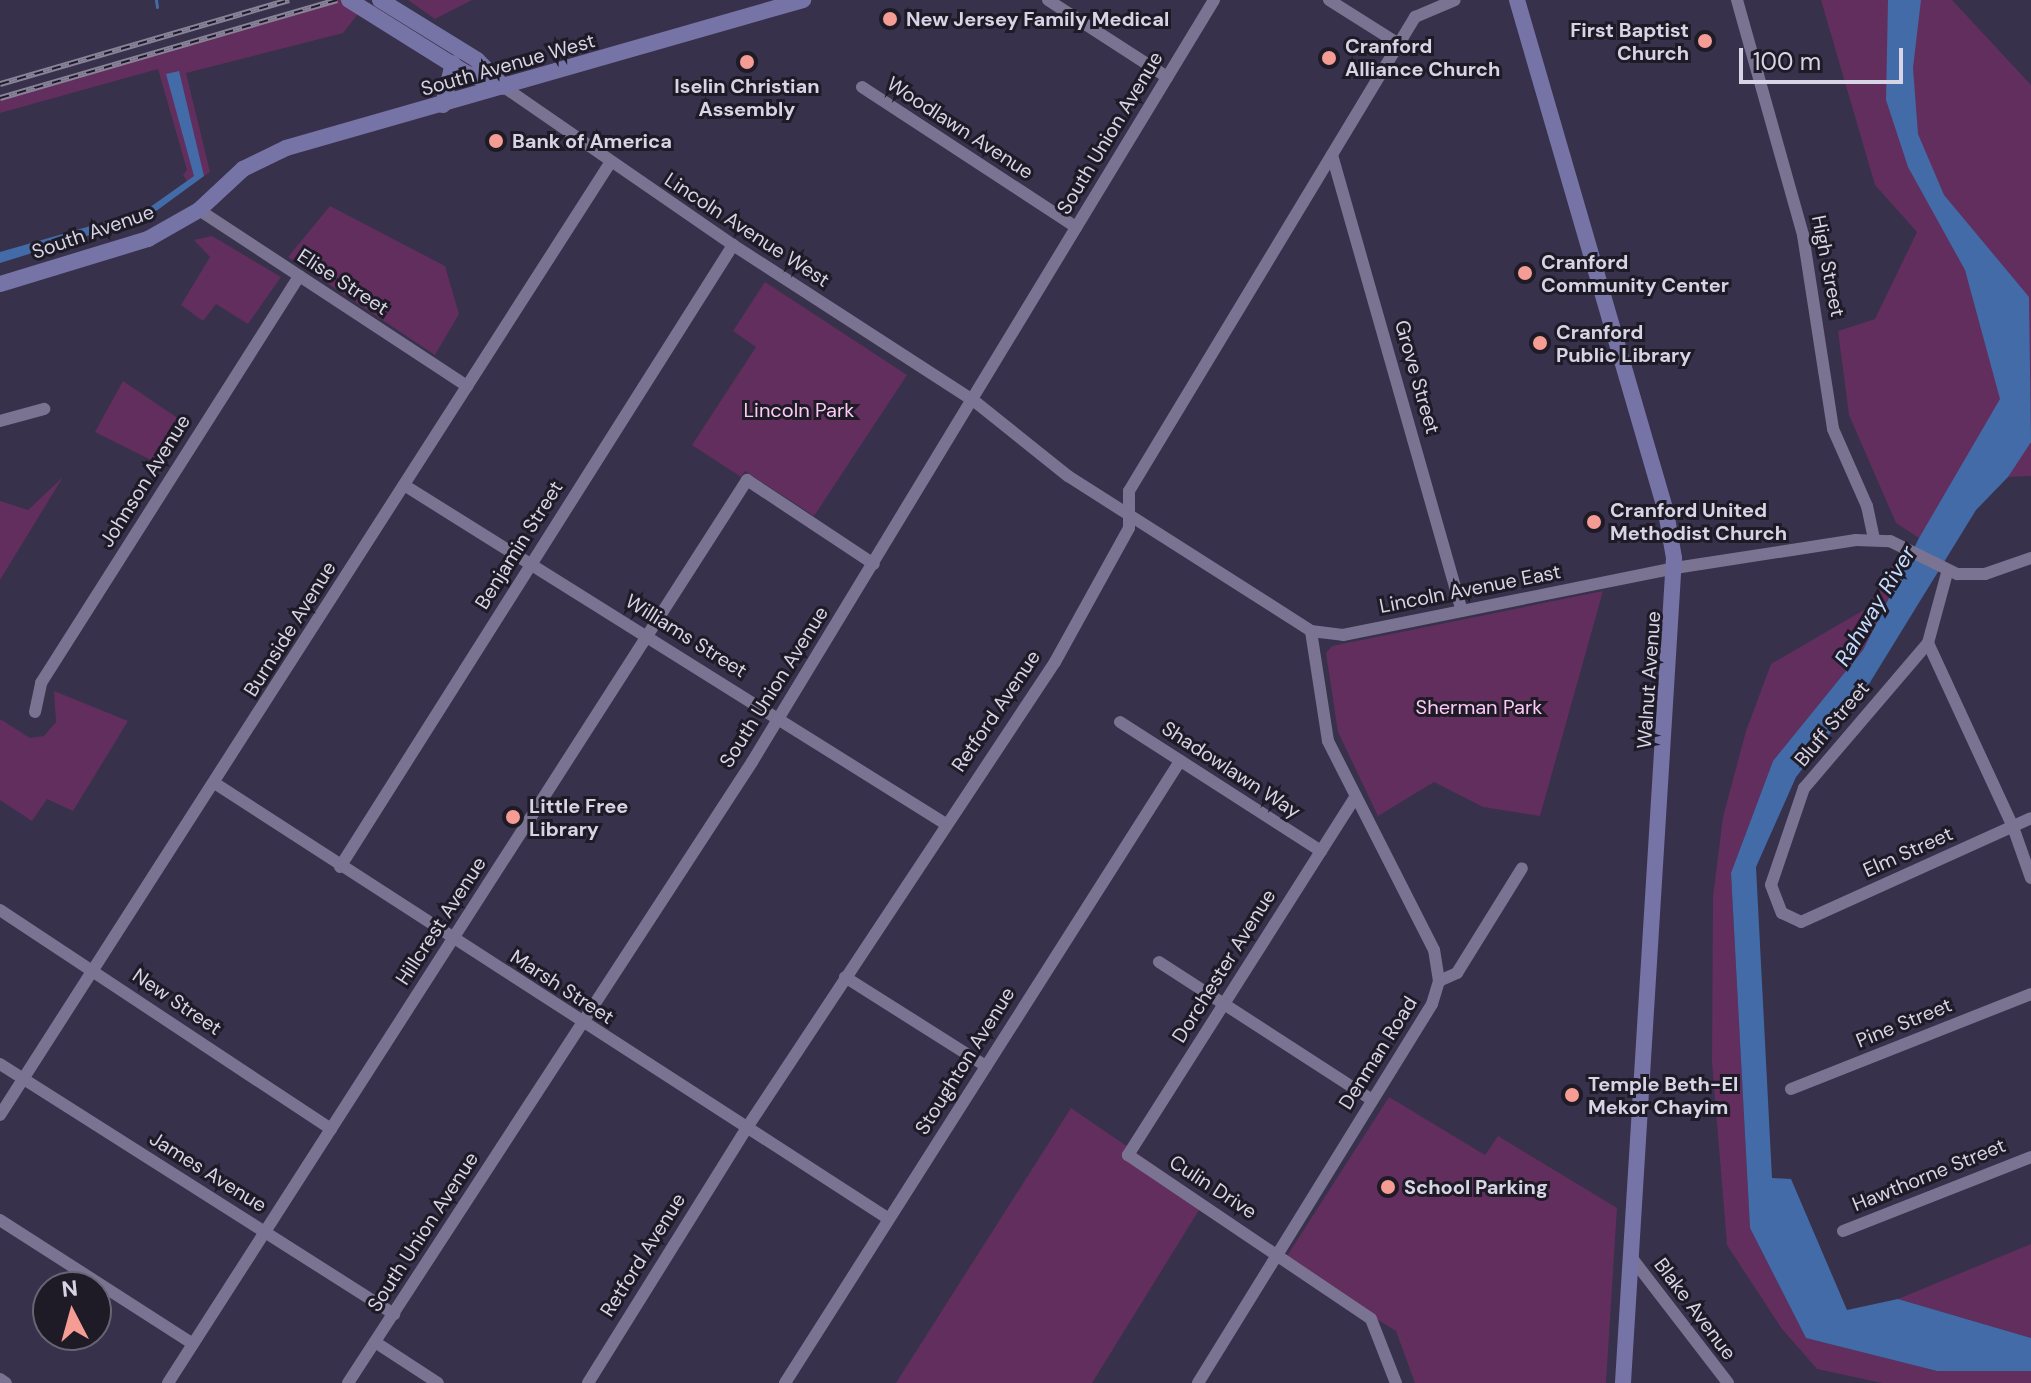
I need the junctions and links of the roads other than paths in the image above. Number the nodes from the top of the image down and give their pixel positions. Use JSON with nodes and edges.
{"nodes":[{"id":1,"x":349,"y":0,"type":"edge"},
{"id":2,"x":380,"y":0,"type":"edge"},
{"id":3,"x":803,"y":0,"type":"edge"},
{"id":4,"x":1048,"y":0,"type":"edge"},
{"id":5,"x":1214,"y":0,"type":"edge"},
{"id":6,"x":1329,"y":0,"type":"edge"},
{"id":7,"x":1455,"y":0,"type":"edge"},
{"id":8,"x":1517,"y":0,"type":"edge"},
{"id":9,"x":1737,"y":0,"type":"edge"},
{"id":10,"x":1399,"y":44,"type":"junction"},
{"id":11,"x":453,"y":63,"type":"junction"},
{"id":12,"x":1167,"y":77,"type":"junction"},
{"id":13,"x":504,"y":87,"type":"junction"},
{"id":14,"x":862,"y":87,"type":"dead end"},
{"id":15,"x":443,"y":105,"type":"junction"},
{"id":16,"x":1332,"y":155,"type":"junction"},
{"id":17,"x":610,"y":163,"type":"junction"},
{"id":18,"x":231,"y":179,"type":"joint"},
{"id":19,"x":199,"y":210,"type":"junction"},
{"id":20,"x":1076,"y":227,"type":"junction"},
{"id":21,"x":733,"y":245,"type":"junction"},
{"id":22,"x":299,"y":276,"type":"junction"},
{"id":23,"x":0,"y":284,"type":"edge"},
{"id":24,"x":467,"y":386,"type":"junction"},
{"id":25,"x":973,"y":400,"type":"junction"},
{"id":26,"x":44,"y":409,"type":"dead end"},
{"id":27,"x":0,"y":421,"type":"edge"},
{"id":28,"x":404,"y":485,"type":"junction"},
{"id":29,"x":1129,"y":514,"type":"junction"},
{"id":30,"x":1874,"y":539,"type":"junction"},
{"id":31,"x":2031,"y":558,"type":"edge"},
{"id":32,"x":530,"y":564,"type":"junction"},
{"id":33,"x":874,"y":564,"type":"junction"},
{"id":34,"x":1675,"y":568,"type":"junction"},
{"id":35,"x":1945,"y":571,"type":"junction"},
{"id":36,"x":1462,"y":611,"type":"junction"},
{"id":37,"x":1311,"y":631,"type":"junction"},
{"id":38,"x":649,"y":636,"type":"junction"},
{"id":39,"x":1928,"y":643,"type":"junction"},
{"id":40,"x":35,"y":712,"type":"dead end"},
{"id":41,"x":778,"y":719,"type":"junction"},
{"id":42,"x":1120,"y":722,"type":"dead end"},
{"id":43,"x":1180,"y":761,"type":"junction"},
{"id":44,"x":216,"y":784,"type":"junction"},
{"id":45,"x":1354,"y":799,"type":"junction"},
{"id":46,"x":2031,"y":818,"type":"edge"},
{"id":47,"x":944,"y":823,"type":"junction"},
{"id":48,"x":2013,"y":827,"type":"junction"},
{"id":49,"x":1321,"y":851,"type":"junction"},
{"id":50,"x":340,"y":867,"type":"junction"},
{"id":51,"x":1522,"y":868,"type":"dead end"},
{"id":52,"x":2031,"y":878,"type":"edge"},
{"id":53,"x":0,"y":910,"type":"edge"},
{"id":54,"x":1801,"y":922,"type":"joint"},
{"id":55,"x":453,"y":940,"type":"junction"},
{"id":56,"x":1159,"y":962,"type":"dead end"},
{"id":57,"x":93,"y":971,"type":"junction"},
{"id":58,"x":845,"y":977,"type":"junction"},
{"id":59,"x":1439,"y":981,"type":"junction"},
{"id":60,"x":2031,"y":994,"type":"edge"},
{"id":61,"x":1223,"y":1005,"type":"junction"},
{"id":62,"x":583,"y":1024,"type":"junction"},
{"id":63,"x":0,"y":1064,"type":"edge"},
{"id":64,"x":986,"y":1066,"type":"junction"},
{"id":65,"x":23,"y":1080,"type":"junction"},
{"id":66,"x":1791,"y":1089,"type":"dead end"},
{"id":67,"x":1372,"y":1100,"type":"junction"},
{"id":68,"x":0,"y":1115,"type":"edge"},
{"id":69,"x":331,"y":1129,"type":"junction"},
{"id":70,"x":746,"y":1129,"type":"junction"},
{"id":71,"x":1128,"y":1155,"type":"joint"},
{"id":72,"x":2031,"y":1157,"type":"edge"},
{"id":73,"x":889,"y":1219,"type":"junction"},
{"id":74,"x":0,"y":1220,"type":"edge"},
{"id":75,"x":265,"y":1231,"type":"junction"},
{"id":76,"x":1843,"y":1231,"type":"dead end"},
{"id":77,"x":1274,"y":1254,"type":"junction"},
{"id":78,"x":1631,"y":1257,"type":"junction"},
{"id":79,"x":394,"y":1314,"type":"junction"},
{"id":80,"x":375,"y":1342,"type":"junction"},
{"id":81,"x":193,"y":1344,"type":"junction"},
{"id":82,"x":0,"y":1379,"type":"edge"},
{"id":83,"x":6,"y":1383,"type":"edge"},
{"id":84,"x":168,"y":1383,"type":"edge"},
{"id":85,"x":348,"y":1383,"type":"edge"},
{"id":86,"x":438,"y":1383,"type":"edge"},
{"id":87,"x":588,"y":1383,"type":"edge"},
{"id":88,"x":785,"y":1383,"type":"edge"},
{"id":89,"x":1198,"y":1383,"type":"edge"},
{"id":90,"x":1396,"y":1383,"type":"edge"},
{"id":91,"x":1623,"y":1383,"type":"edge"},
{"id":92,"x":1728,"y":1383,"type":"edge"}],
"edges":[{"from":1,"to":11,"type":"street","name":"Lincoln Avenue West"},
{"from":2,"to":13,"type":"street","name":"Lincoln Avenue West"},
{"from":3,"to":13,"type":"street","name":"South Avenue West"},
{"from":4,"to":12,"type":"street"},
{"from":5,"to":12,"type":"street","name":"South Union Avenue"},
{"from":6,"to":10,"type":"street"},
{"from":7,"to":10,"type":"street","name":"Retford Avenue"},
{"from":8,"to":34,"type":"street","name":"Walnut Avenue"},
{"from":9,"to":30,"type":"street","name":"High Street"},
{"from":10,"to":16,"type":"street","name":"Retford Avenue"},
{"from":11,"to":13,"type":"street","name":"Lincoln Avenue West"},
{"from":11,"to":15,"type":"street"},
{"from":12,"to":20,"type":"street","name":"South Union Avenue"},
{"from":13,"to":15,"type":"street","name":"South Avenue West"},
{"from":13,"to":17,"type":"street","name":"Lincoln Avenue West"},
{"from":14,"to":20,"type":"street","name":"Woodlawn Avenue"},
{"from":15,"to":18,"type":"street","name":"South Avenue West"},
{"from":16,"to":29,"type":"street","name":"Retford Avenue"},
{"from":16,"to":36,"type":"street","name":"Grove Street"},
{"from":17,"to":21,"type":"street","name":"Lincoln Avenue West"},
{"from":17,"to":24,"type":"street","name":"Burnside Avenue"},
{"from":18,"to":19,"type":"street","name":"South Avenue"},
{"from":19,"to":22,"type":"street","name":"Elise Street"},
{"from":19,"to":23,"type":"street","name":"South Avenue"},
{"from":20,"to":25,"type":"street","name":"South Union Avenue"},
{"from":21,"to":25,"type":"street","name":"Lincoln Avenue West"},
{"from":21,"to":32,"type":"street","name":"Benjamin Street"},
{"from":22,"to":24,"type":"street","name":"Elise Street"},
{"from":22,"to":40,"type":"street","name":"Johnson Avenue"},
{"from":24,"to":28,"type":"street","name":"Burnside Avenue"},
{"from":25,"to":29,"type":"street","name":"Lincoln Avenue East"},
{"from":25,"to":33,"type":"street","name":"South Union Avenue"},
{"from":26,"to":27,"type":"street"},
{"from":28,"to":32,"type":"street","name":"Williams Street"},
{"from":28,"to":44,"type":"street","name":"Burnside Avenue"},
{"from":29,"to":37,"type":"street","name":"Lincoln Avenue East"},
{"from":29,"to":47,"type":"street","name":"Retford Avenue"},
{"from":30,"to":34,"type":"street","name":"Lincoln Avenue East"},
{"from":30,"to":35,"type":"street","name":"Lincoln Avenue East"},
{"from":31,"to":35,"type":"street"},
{"from":32,"to":38,"type":"street","name":"Williams Street"},
{"from":32,"to":50,"type":"street","name":"Benjamin Street"},
{"from":33,"to":38,"type":"street","name":"Hillcrest Avenue"},
{"from":33,"to":41,"type":"street","name":"South Union Avenue"},
{"from":34,"to":36,"type":"street","name":"Lincoln Avenue East"},
{"from":34,"to":78,"type":"street","name":"Walnut Avenue"},
{"from":35,"to":39,"type":"street"},
{"from":36,"to":37,"type":"street","name":"Lincoln Avenue East"},
{"from":37,"to":45,"type":"street","name":"Denman Road"},
{"from":38,"to":41,"type":"street","name":"Williams Street"},
{"from":38,"to":55,"type":"street","name":"Hillcrest Avenue"},
{"from":39,"to":48,"type":"street"},
{"from":39,"to":54,"type":"street","name":"Bluff Street"},
{"from":41,"to":47,"type":"street","name":"Williams Street"},
{"from":41,"to":62,"type":"street","name":"South Union Avenue"},
{"from":42,"to":43,"type":"street","name":"Shadowlawn Way"},
{"from":43,"to":49,"type":"street","name":"Shadowlawn Way"},
{"from":43,"to":64,"type":"street","name":"Stoughton Avenue"},
{"from":44,"to":50,"type":"street","name":"Marsh Street"},
{"from":44,"to":57,"type":"street","name":"Burnside Avenue"},
{"from":45,"to":49,"type":"street","name":"Dorchester Avenue"},
{"from":45,"to":59,"type":"street","name":"Denman Road"},
{"from":46,"to":48,"type":"street","name":"Elm Street"},
{"from":47,"to":58,"type":"street","name":"Retford Avenue"},
{"from":48,"to":52,"type":"street"},
{"from":48,"to":54,"type":"street","name":"Elm Street"},
{"from":49,"to":61,"type":"street","name":"Dorchester Avenue"},
{"from":50,"to":55,"type":"street","name":"Marsh Street"},
{"from":51,"to":59,"type":"street"},
{"from":53,"to":57,"type":"street","name":"New Street"},
{"from":55,"to":62,"type":"street","name":"Marsh Street"},
{"from":55,"to":69,"type":"street","name":"Hillcrest Avenue"},
{"from":56,"to":61,"type":"street"},
{"from":57,"to":65,"type":"street","name":"Burnside Avenue"},
{"from":57,"to":69,"type":"street","name":"New Street"},
{"from":58,"to":64,"type":"street"},
{"from":58,"to":70,"type":"street","name":"Retford Avenue"},
{"from":59,"to":67,"type":"street","name":"Denman Road"},
{"from":60,"to":66,"type":"street","name":"Pine Street"},
{"from":61,"to":67,"type":"street"},
{"from":61,"to":71,"type":"street","name":"Dorchester Avenue"},
{"from":62,"to":70,"type":"street","name":"Marsh Street"},
{"from":62,"to":79,"type":"street","name":"South Union Avenue"},
{"from":63,"to":65,"type":"street","name":"James Avenue"},
{"from":64,"to":73,"type":"street","name":"Stoughton Avenue"},
{"from":65,"to":68,"type":"street","name":"Burnside Avenue"},
{"from":65,"to":75,"type":"street","name":"James Avenue"},
{"from":67,"to":77,"type":"street","name":"Denman Road"},
{"from":69,"to":75,"type":"street","name":"Hillcrest Avenue"},
{"from":70,"to":73,"type":"street","name":"Marsh Street"},
{"from":70,"to":87,"type":"street","name":"Retford Avenue"},
{"from":71,"to":77,"type":"street","name":"Culin Drive"},
{"from":72,"to":76,"type":"street","name":"Hawthorne Street"},
{"from":73,"to":88,"type":"street","name":"Stoughton Avenue"},
{"from":74,"to":81,"type":"street"},
{"from":75,"to":79,"type":"street","name":"James Avenue"},
{"from":75,"to":81,"type":"street","name":"Hillcrest Avenue"},
{"from":77,"to":89,"type":"street","name":"Denman Road"},
{"from":77,"to":90,"type":"street","name":"Culin Drive"},
{"from":78,"to":91,"type":"street","name":"Walnut Avenue"},
{"from":78,"to":92,"type":"street","name":"Blake Avenue"},
{"from":79,"to":80,"type":"street","name":"South Union Avenue"},
{"from":80,"to":85,"type":"street","name":"South Union Avenue"},
{"from":80,"to":86,"type":"street"},
{"from":81,"to":84,"type":"street","name":"Hillcrest Avenue"},
{"from":82,"to":83,"type":"street"}]}
